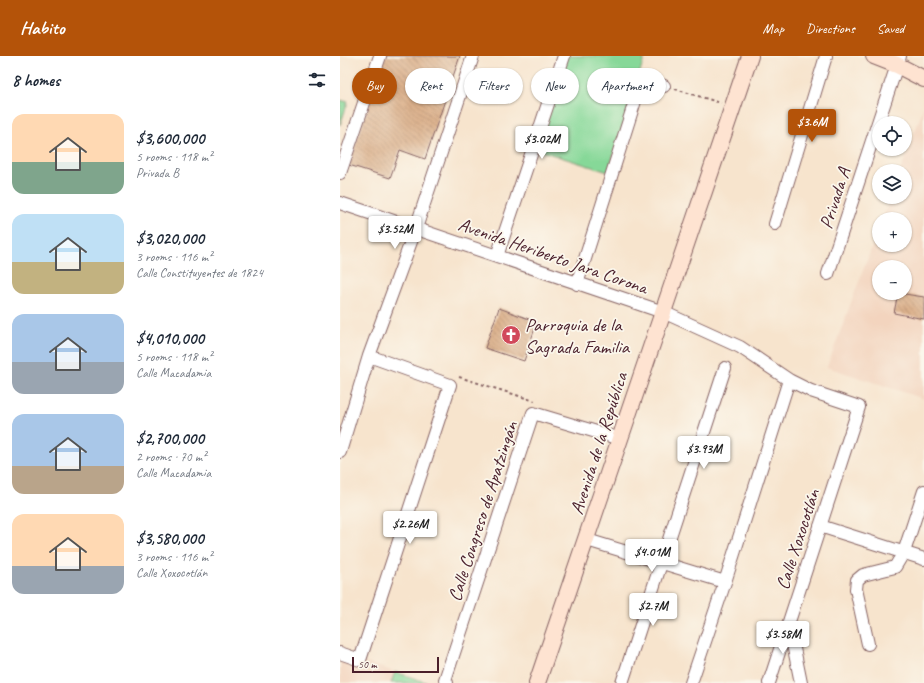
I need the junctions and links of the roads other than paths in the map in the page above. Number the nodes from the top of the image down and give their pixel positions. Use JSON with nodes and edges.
{"nodes":[{"id":1,"x":380,"y":56,"type":"edge"},
{"id":2,"x":473,"y":56,"type":"edge"},
{"id":3,"x":564,"y":56,"type":"edge"},
{"id":4,"x":750,"y":56,"type":"edge"},
{"id":5,"x":826,"y":56,"type":"edge"},
{"id":6,"x":874,"y":56,"type":"edge"},
{"id":7,"x":898,"y":60,"type":"edge"},
{"id":8,"x":924,"y":79,"type":"edge"},
{"id":9,"x":634,"y":104,"type":"edge"},
{"id":10,"x":340,"y":173,"type":"edge"},
{"id":11,"x":340,"y":203,"type":"edge"},
{"id":12,"x":775,"y":224,"type":"dead end"},
{"id":13,"x":416,"y":228,"type":"junction"},
{"id":14,"x":497,"y":256,"type":"junction"},
{"id":15,"x":828,"y":274,"type":"dead end"},
{"id":16,"x":577,"y":284,"type":"junction"},
{"id":17,"x":663,"y":312,"type":"junction"},
{"id":18,"x":369,"y":356,"type":"junction"},
{"id":19,"x":725,"y":368,"type":"dead end"},
{"id":20,"x":789,"y":380,"type":"junction"},
{"id":21,"x":859,"y":407,"type":"joint"},
{"id":22,"x":620,"y":439,"type":"junction"},
{"id":23,"x":340,"y":452,"type":"edge"},
{"id":24,"x":924,"y":491,"type":"edge"},
{"id":25,"x":820,"y":526,"type":"junction"},
{"id":26,"x":587,"y":540,"type":"junction"},
{"id":27,"x":904,"y":552,"type":"junction"},
{"id":28,"x":924,"y":559,"type":"edge"},
{"id":29,"x":661,"y":564,"type":"junction"},
{"id":30,"x":725,"y":582,"type":"junction"},
{"id":31,"x":788,"y":622,"type":"junction"},
{"id":32,"x":868,"y":644,"type":"dead end"},
{"id":33,"x":340,"y":653,"type":"edge"},
{"id":34,"x":447,"y":683,"type":"edge"},
{"id":35,"x":537,"y":683,"type":"edge"},
{"id":36,"x":622,"y":683,"type":"edge"},
{"id":37,"x":691,"y":683,"type":"edge"},
{"id":38,"x":769,"y":683,"type":"edge"},
{"id":39,"x":802,"y":683,"type":"edge"}],
"edges":[{"from":1,"to":10,"type":"street"},
{"from":2,"to":13,"type":"street"},
{"from":3,"to":14,"type":"street"},
{"from":4,"to":17,"type":"main road","name":"Avenida de la República"},
{"from":5,"to":12,"type":"street"},
{"from":6,"to":7,"type":"main road"},
{"from":7,"to":8,"type":"main road"},
{"from":7,"to":15,"type":"street","name":"Privada A"},
{"from":9,"to":16,"type":"street"},
{"from":11,"to":13,"type":"street","name":"Avenida Heriberto Jara Corona"},
{"from":13,"to":14,"type":"street","name":"Avenida Heriberto Jara Corona"},
{"from":13,"to":18,"type":"street"},
{"from":14,"to":16,"type":"street","name":"Avenida Heriberto Jara Corona"},
{"from":16,"to":17,"type":"street","name":"Avenida Heriberto Jara Corona"},
{"from":17,"to":20,"type":"street","name":"Avenida Heriberto Jara Corona"},
{"from":17,"to":22,"type":"main road","name":"Avenida de la República"},
{"from":18,"to":23,"type":"street"},
{"from":18,"to":33,"type":"street"},
{"from":19,"to":29,"type":"street"},
{"from":20,"to":21,"type":"street","name":"Avenida Heriberto Jara Corona"},
{"from":20,"to":30,"type":"street"},
{"from":21,"to":25,"type":"street","name":"Calle Xoxocotlán"},
{"from":22,"to":26,"type":"main road","name":"Avenida de la República"},
{"from":22,"to":34,"type":"street","name":"Calle Congreso de Apatzingán"},
{"from":24,"to":27,"type":"street"},
{"from":25,"to":27,"type":"street"},
{"from":25,"to":31,"type":"street","name":"Calle Xoxocotlán"},
{"from":26,"to":29,"type":"street"},
{"from":26,"to":35,"type":"main road","name":"Avenida de la República"},
{"from":27,"to":28,"type":"street"},
{"from":27,"to":32,"type":"street"},
{"from":29,"to":30,"type":"street"},
{"from":29,"to":36,"type":"street"},
{"from":30,"to":37,"type":"street"},
{"from":31,"to":38,"type":"street","name":"Calle Xoxocotlán"},
{"from":31,"to":39,"type":"street"}]}
